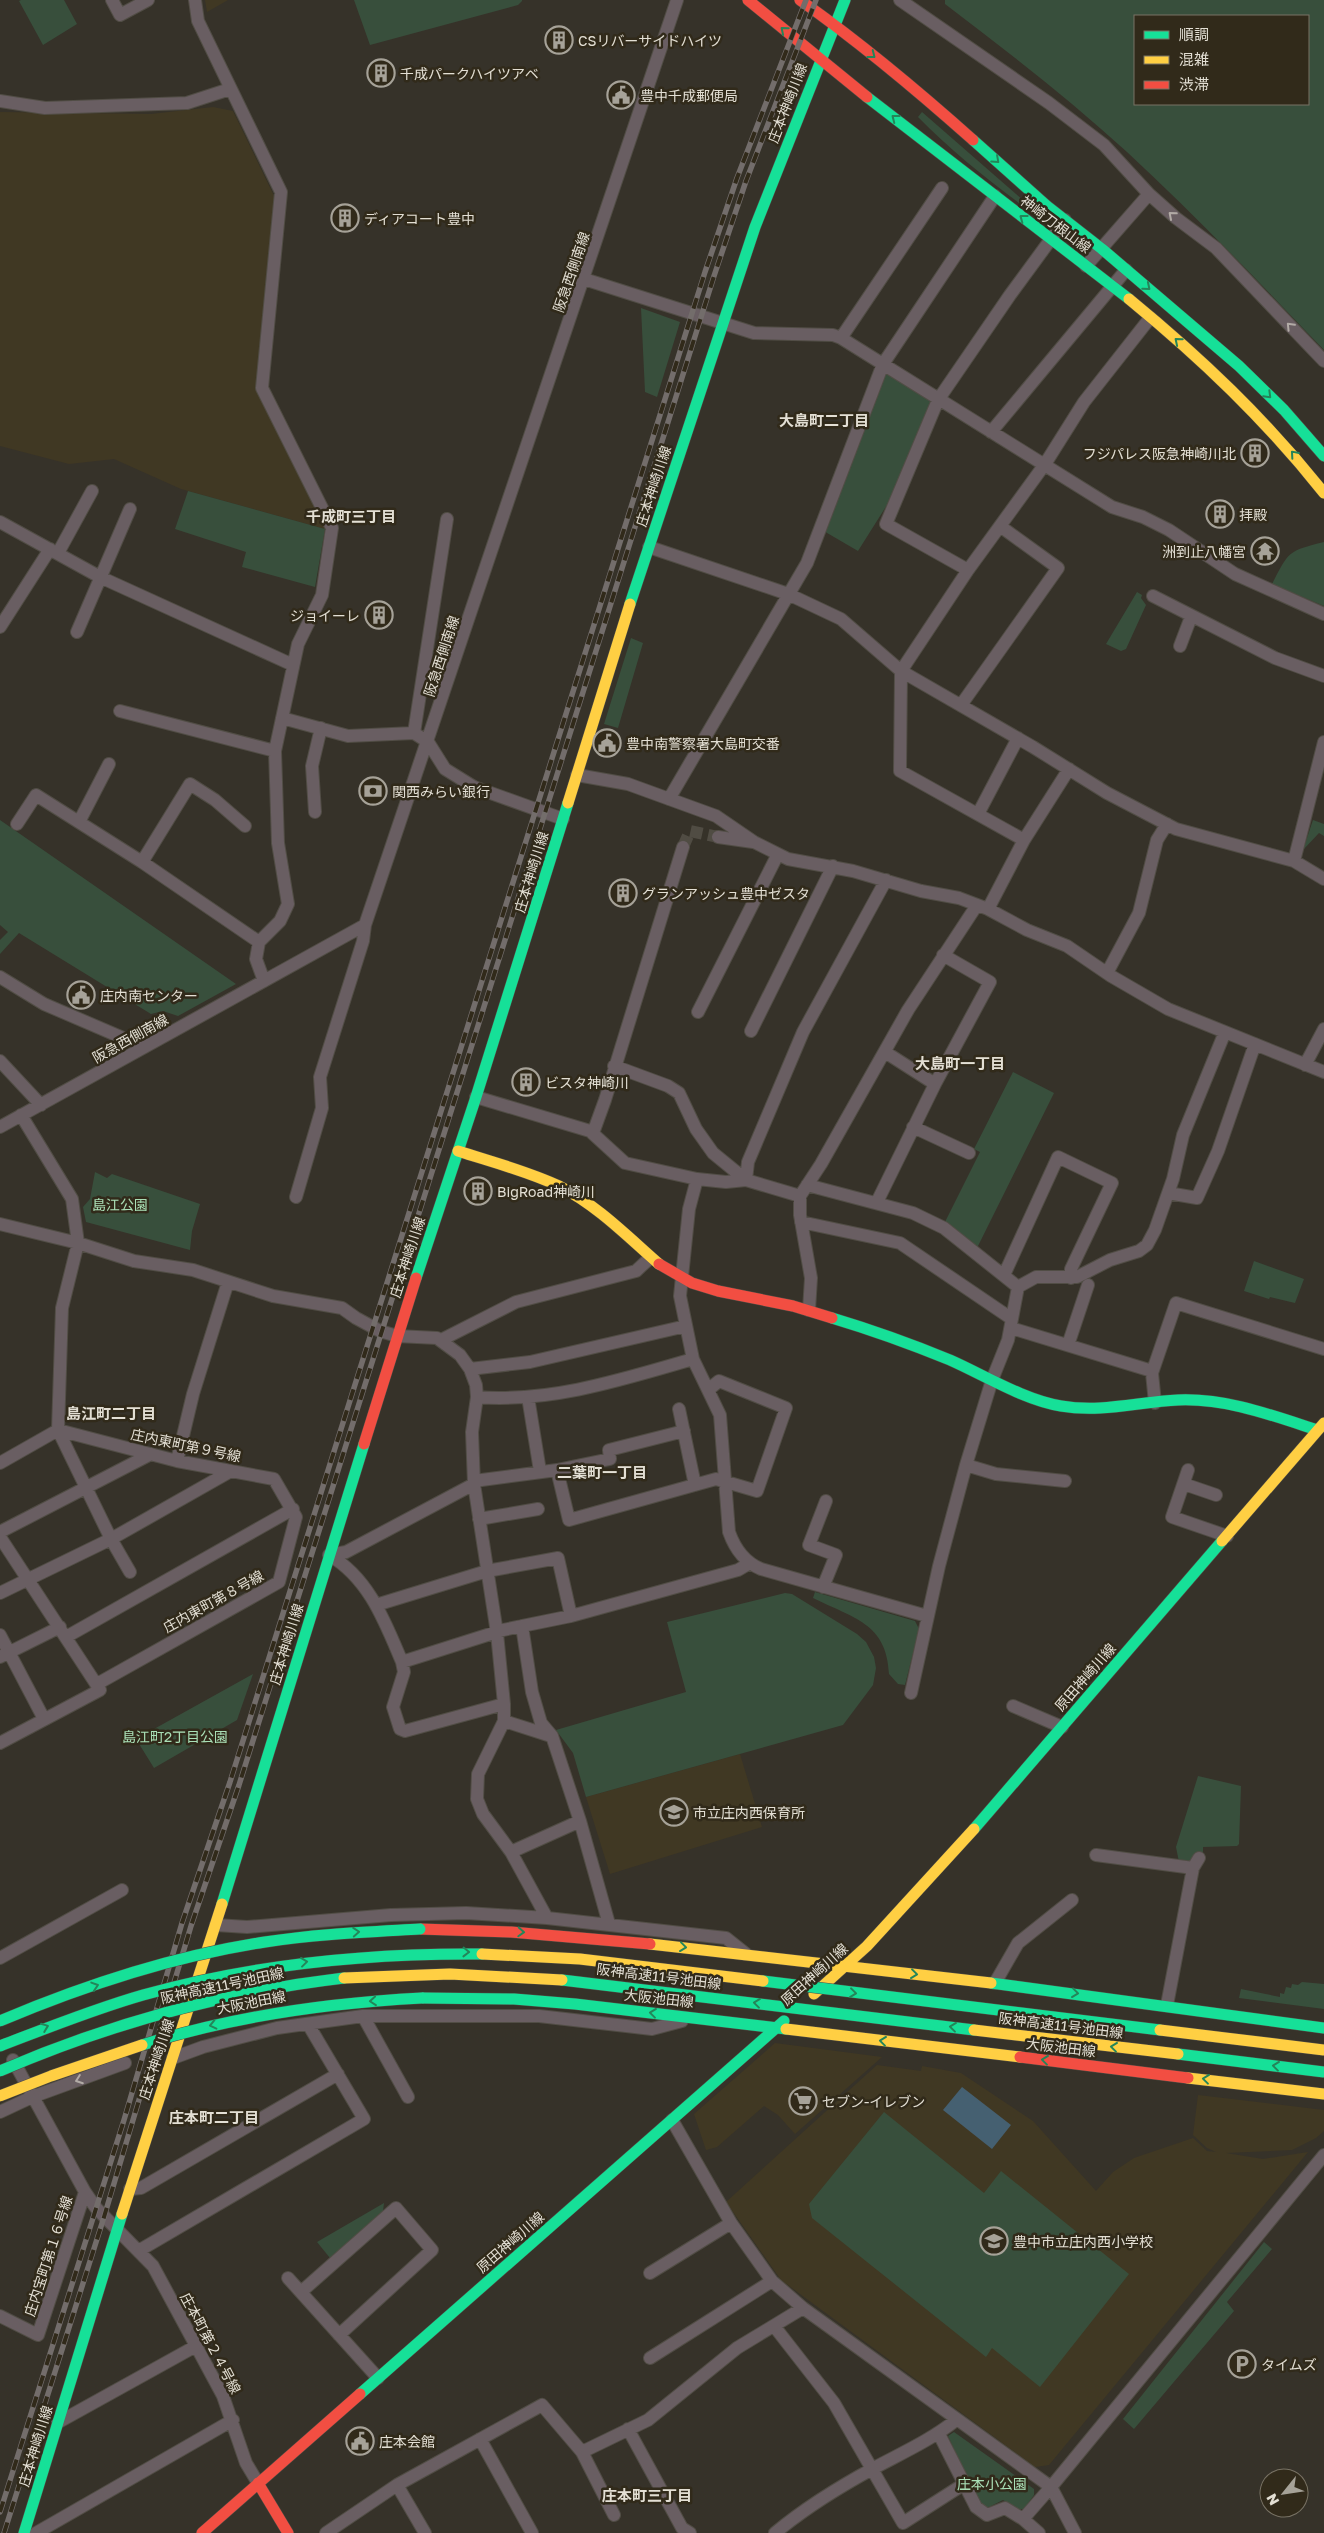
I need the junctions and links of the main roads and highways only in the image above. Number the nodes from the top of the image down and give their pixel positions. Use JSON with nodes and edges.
{"nodes":[{"id":1,"x":748,"y":0,"type":"edge"},
{"id":2,"x":800,"y":0,"type":"edge"},
{"id":3,"x":845,"y":0,"type":"edge"},
{"id":4,"x":834,"y":24,"type":"junction"},
{"id":5,"x":820,"y":60,"type":"junction"},
{"id":6,"x":1324,"y":456,"type":"edge"},
{"id":7,"x":1324,"y":493,"type":"edge"},
{"id":8,"x":458,"y":1151,"type":"junction"},
{"id":9,"x":1321,"y":1426,"type":"edge"},
{"id":10,"x":847,"y":1965,"type":"junction"},
{"id":11,"x":0,"y":2021,"type":"edge"},
{"id":12,"x":776,"y":2028,"type":"junction"},
{"id":13,"x":1324,"y":2028,"type":"edge"},
{"id":14,"x":0,"y":2046,"type":"edge"},
{"id":15,"x":1324,"y":2050,"type":"edge"},
{"id":16,"x":0,"y":2071,"type":"edge"},
{"id":17,"x":1324,"y":2072,"type":"edge"},
{"id":18,"x":1324,"y":2094,"type":"edge"},
{"id":19,"x":0,"y":2096,"type":"edge"},
{"id":20,"x":258,"y":2483,"type":"junction"},
{"id":21,"x":24,"y":2533,"type":"edge"},
{"id":22,"x":202,"y":2533,"type":"edge"},
{"id":23,"x":288,"y":2533,"type":"edge"}],
"edges":[{"from":5,"to":1,"type":"main road","name":"神崎刀根山線","one_way":true},
{"from":2,"to":4,"type":"main road","name":"神崎刀根山線"},
{"from":3,"to":4,"type":"main road","name":"庄本神崎川線"},
{"from":4,"to":5,"type":"main road","name":"庄本神崎川線"},
{"from":4,"to":6,"type":"main road","name":"神崎刀根山線","one_way":true},
{"from":7,"to":5,"type":"main road","name":"神崎刀根山線","one_way":true},
{"from":5,"to":8,"type":"main road","name":"庄本神崎川線"},
{"from":8,"to":9,"type":"main road"},
{"from":8,"to":21,"type":"main road","name":"庄本神崎川線"},
{"from":9,"to":10,"type":"main road","name":"原田神崎川線"},
{"from":11,"to":10,"type":"main road","one_way":true,"bridge":true},
{"from":10,"to":12,"type":"main road","name":"原田神崎川線"},
{"from":10,"to":13,"type":"main road","one_way":true},
{"from":18,"to":12,"type":"main road","name":"大阪池田線","one_way":true},
{"from":12,"to":19,"type":"main road","name":"大阪池田線","one_way":true,"bridge":true},
{"from":12,"to":20,"type":"main road","name":"原田神崎川線"},
{"from":14,"to":15,"type":"main road","name":"阪神高速11号池田線","one_way":true,"bridge":true},
{"from":17,"to":16,"type":"main road","name":"阪神高速11号池田線","one_way":true,"bridge":true},
{"from":20,"to":22,"type":"main road","name":"原田神崎川線"},
{"from":20,"to":23,"type":"main road"}]}
